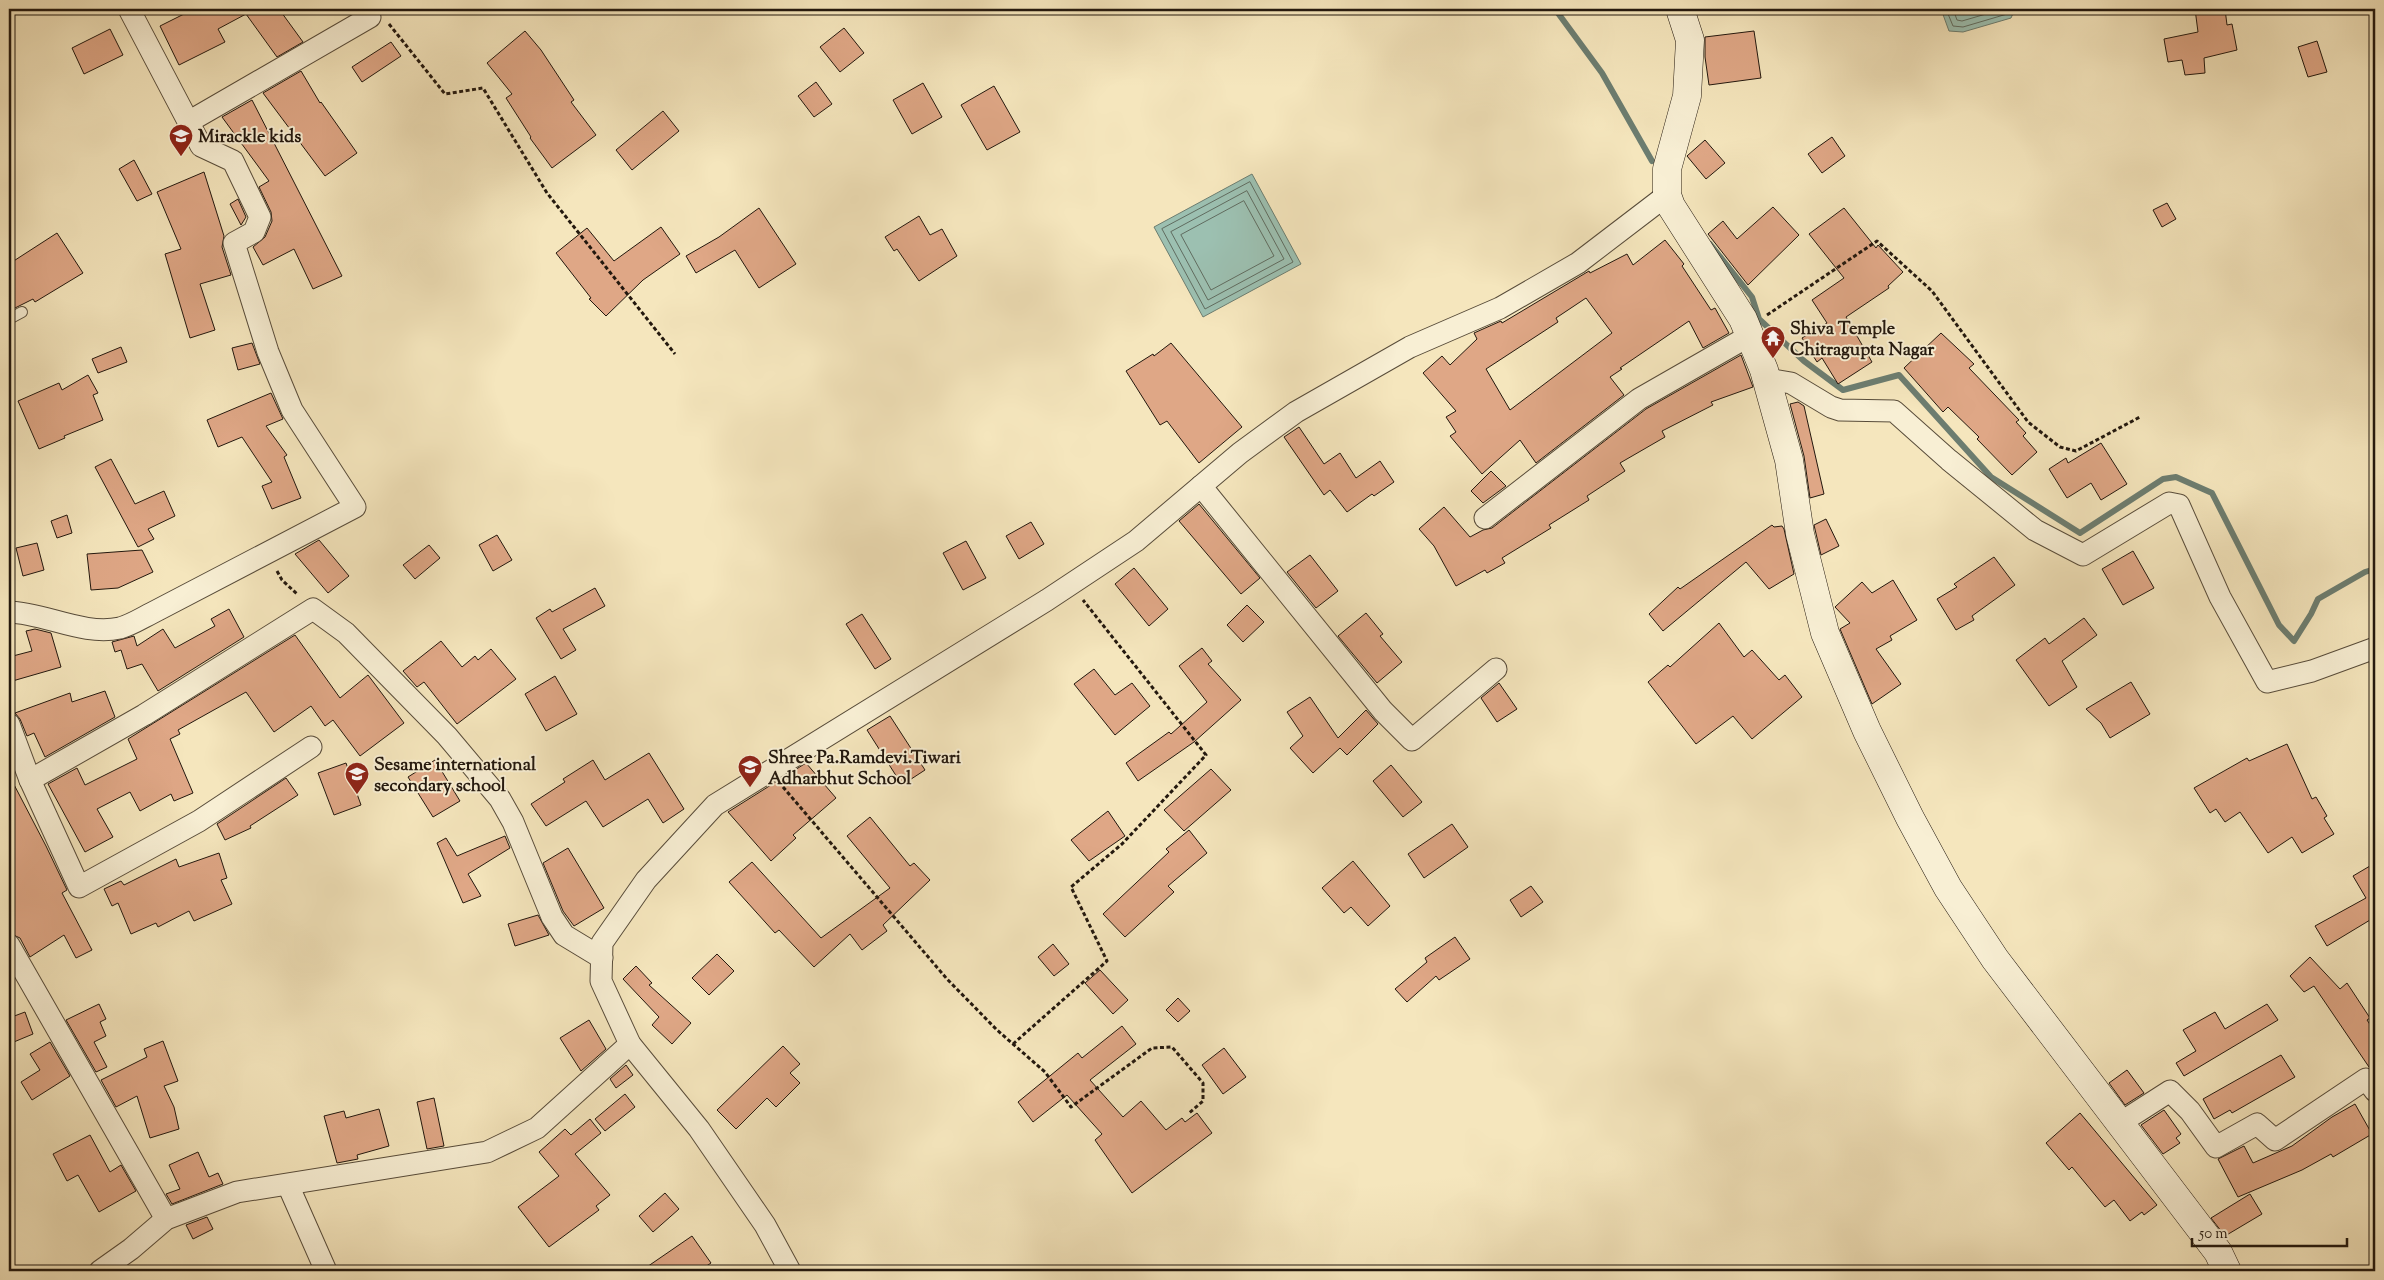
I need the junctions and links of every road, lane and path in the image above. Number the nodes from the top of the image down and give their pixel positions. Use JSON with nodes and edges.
{"nodes":[{"id":1,"x":129,"y":9,"type":"edge"},
{"id":2,"x":1680,"y":9,"type":"edge"},
{"id":3,"x":370,"y":17,"type":"joint"},
{"id":4,"x":190,"y":121,"type":"junction"},
{"id":5,"x":1667,"y":195,"type":"junction"},
{"id":6,"x":22,"y":312,"type":"dead end"},
{"id":7,"x":9,"y":319,"type":"edge"},
{"id":8,"x":1758,"y":326,"type":"junction"},
{"id":9,"x":676,"y":354,"type":"dead end"},
{"id":10,"x":1766,"y":379,"type":"junction"},
{"id":11,"x":2140,"y":417,"type":"dead end"},
{"id":12,"x":1201,"y":486,"type":"junction"},
{"id":13,"x":1485,"y":518,"type":"dead end"},
{"id":14,"x":267,"y":553,"type":"junction"},
{"id":15,"x":1070,"y":583,"type":"junction"},
{"id":16,"x":313,"y":609,"type":"junction"},
{"id":17,"x":9,"y":612,"type":"edge"},
{"id":18,"x":2375,"y":648,"type":"edge"},
{"id":19,"x":1496,"y":669,"type":"dead end"},
{"id":20,"x":9,"y":724,"type":"edge"},
{"id":21,"x":311,"y":747,"type":"dead end"},
{"id":22,"x":769,"y":771,"type":"junction"},
{"id":23,"x":30,"y":780,"type":"junction"},
{"id":24,"x":9,"y":944,"type":"edge"},
{"id":25,"x":602,"y":958,"type":"junction"},
{"id":26,"x":630,"y":1044,"type":"junction"},
{"id":27,"x":1013,"y":1044,"type":"junction"},
{"id":28,"x":2375,"y":1091,"type":"edge"},
{"id":29,"x":1188,"y":1114,"type":"dead end"},
{"id":30,"x":2120,"y":1123,"type":"junction"},
{"id":31,"x":288,"y":1185,"type":"junction"},
{"id":32,"x":166,"y":1219,"type":"junction"},
{"id":33,"x":100,"y":1271,"type":"edge"},
{"id":34,"x":326,"y":1271,"type":"edge"},
{"id":35,"x":790,"y":1271,"type":"edge"},
{"id":36,"x":2227,"y":1271,"type":"edge"}],
"edges":[{"from":1,"to":4,"type":"street"},
{"from":2,"to":5,"type":"street"},
{"from":3,"to":4,"type":"street"},
{"from":3,"to":9,"type":"path"},
{"from":4,"to":14,"type":"street"},
{"from":5,"to":8,"type":"street"},
{"from":5,"to":12,"type":"street"},
{"from":6,"to":7,"type":"lane"},
{"from":8,"to":10,"type":"street"},
{"from":8,"to":11,"type":"path"},
{"from":8,"to":13,"type":"street"},
{"from":10,"to":18,"type":"street"},
{"from":10,"to":30,"type":"street"},
{"from":12,"to":15,"type":"street"},
{"from":12,"to":19,"type":"street"},
{"from":14,"to":16,"type":"path"},
{"from":14,"to":17,"type":"street"},
{"from":15,"to":22,"type":"street"},
{"from":15,"to":27,"type":"path"},
{"from":16,"to":23,"type":"street"},
{"from":16,"to":25,"type":"street"},
{"from":20,"to":23,"type":"street"},
{"from":21,"to":23,"type":"street"},
{"from":22,"to":25,"type":"street"},
{"from":22,"to":27,"type":"path"},
{"from":24,"to":32,"type":"street"},
{"from":25,"to":26,"type":"street"},
{"from":26,"to":31,"type":"street"},
{"from":26,"to":35,"type":"street"},
{"from":27,"to":29,"type":"path"},
{"from":28,"to":30,"type":"street"},
{"from":30,"to":36,"type":"street"},
{"from":31,"to":32,"type":"street"},
{"from":31,"to":34,"type":"street"},
{"from":32,"to":33,"type":"street"}]}
